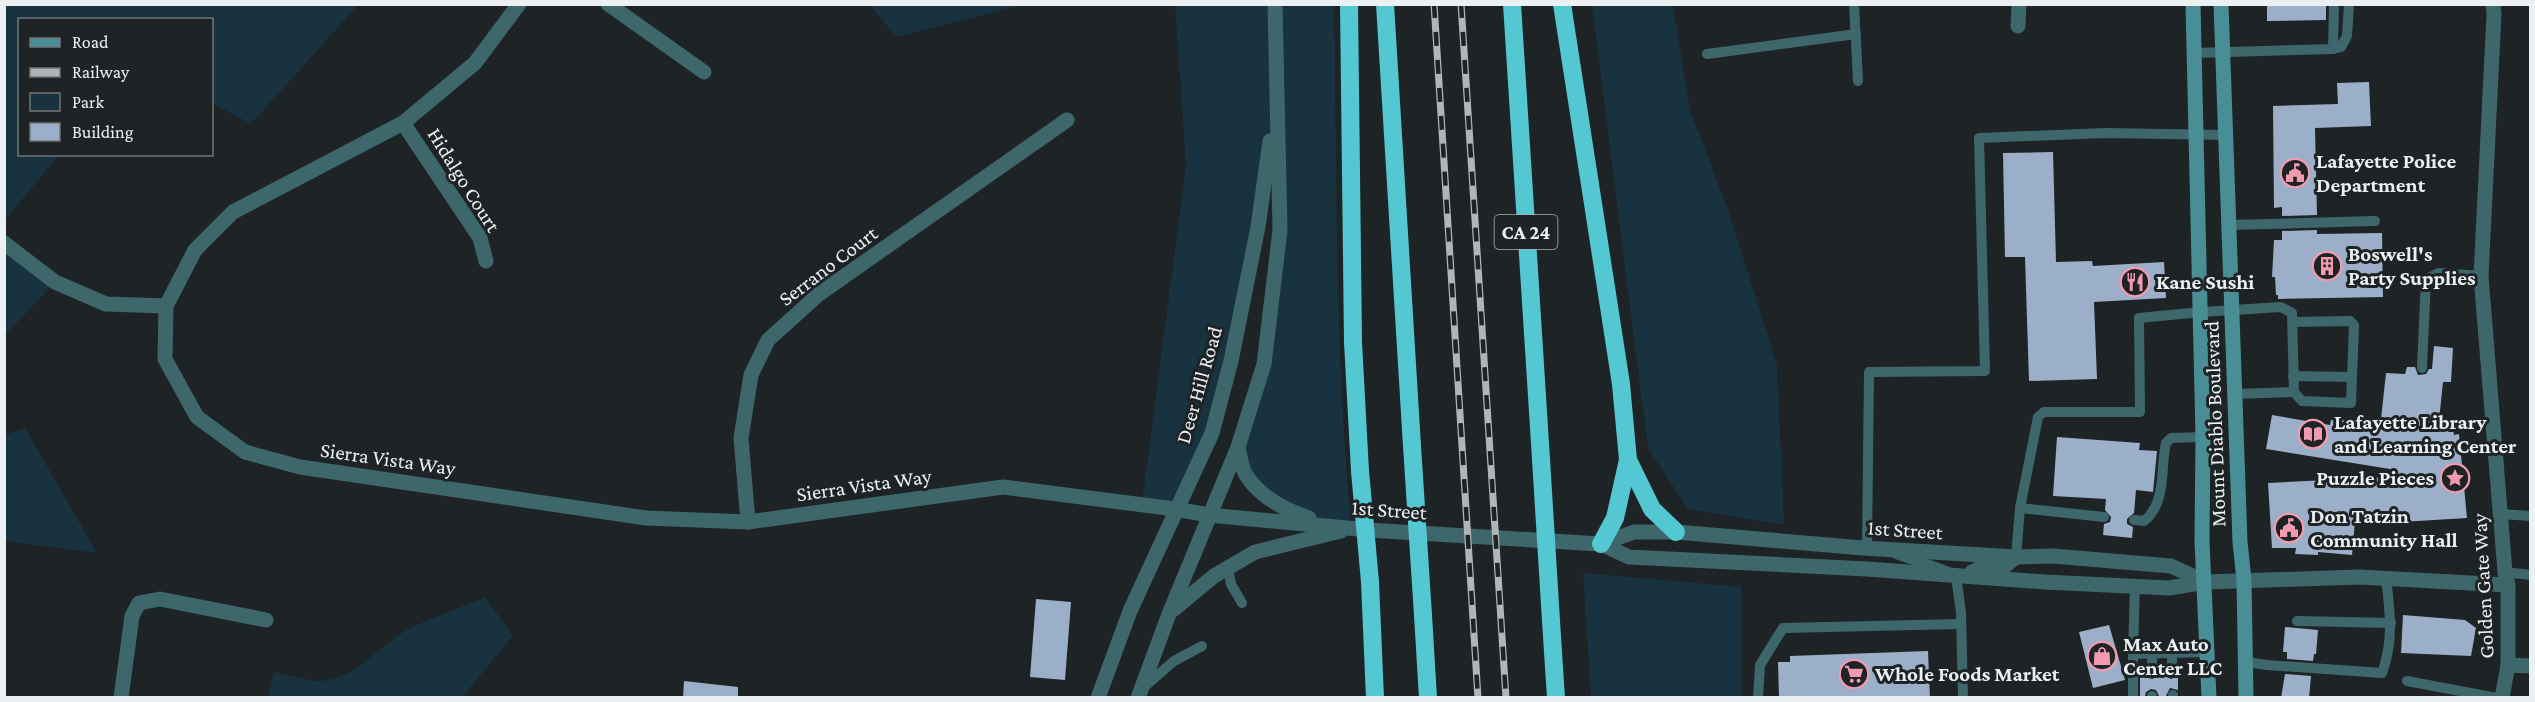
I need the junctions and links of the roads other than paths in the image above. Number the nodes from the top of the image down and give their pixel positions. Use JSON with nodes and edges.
{"nodes":[{"id":1,"x":519,"y":4,"type":"edge"},
{"id":2,"x":608,"y":4,"type":"edge"},
{"id":3,"x":1275,"y":4,"type":"edge"},
{"id":4,"x":1348,"y":4,"type":"edge"},
{"id":5,"x":1384,"y":4,"type":"edge"},
{"id":6,"x":1512,"y":4,"type":"edge"},
{"id":7,"x":1562,"y":4,"type":"edge"},
{"id":8,"x":1854,"y":4,"type":"edge"},
{"id":9,"x":2019,"y":4,"type":"edge"},
{"id":10,"x":2193,"y":4,"type":"edge"},
{"id":11,"x":2221,"y":4,"type":"edge"},
{"id":12,"x":2334,"y":4,"type":"edge"},
{"id":13,"x":2349,"y":4,"type":"edge"},
{"id":14,"x":2493,"y":4,"type":"edge"},
{"id":15,"x":2018,"y":26,"type":"dead end"},
{"id":16,"x":1856,"y":33,"type":"junction"},
{"id":17,"x":2333,"y":49,"type":"junction"},
{"id":18,"x":2222,"y":51,"type":"junction"},
{"id":19,"x":2194,"y":53,"type":"junction"},
{"id":20,"x":1707,"y":54,"type":"dead end"},
{"id":21,"x":704,"y":72,"type":"dead end"},
{"id":22,"x":1858,"y":81,"type":"dead end"},
{"id":23,"x":1276,"y":103,"type":"junction"},
{"id":24,"x":1068,"y":120,"type":"dead end"},
{"id":25,"x":403,"y":123,"type":"junction"},
{"id":26,"x":2196,"y":134,"type":"junction"},
{"id":27,"x":2226,"y":135,"type":"junction"},
{"id":28,"x":2375,"y":221,"type":"dead end"},
{"id":29,"x":2229,"y":225,"type":"junction"},
{"id":30,"x":4,"y":243,"type":"edge"},
{"id":31,"x":486,"y":261,"type":"dead end"},
{"id":32,"x":2481,"y":276,"type":"junction"},
{"id":33,"x":166,"y":306,"type":"junction"},
{"id":34,"x":2232,"y":310,"type":"junction"},
{"id":35,"x":2200,"y":312,"type":"junction"},
{"id":36,"x":2292,"y":322,"type":"junction"},
{"id":37,"x":2421,"y":368,"type":"dead end"},
{"id":38,"x":2293,"y":376,"type":"junction"},
{"id":39,"x":2352,"y":377,"type":"junction"},
{"id":40,"x":2294,"y":392,"type":"junction"},
{"id":41,"x":2235,"y":394,"type":"junction"},
{"id":42,"x":2203,"y":436,"type":"junction"},
{"id":43,"x":1238,"y":447,"type":"junction"},
{"id":44,"x":1628,"y":460,"type":"junction"},
{"id":45,"x":2020,"y":508,"type":"junction"},
{"id":46,"x":1175,"y":509,"type":"junction"},
{"id":47,"x":2501,"y":514,"type":"junction"},
{"id":48,"x":1209,"y":515,"type":"junction"},
{"id":49,"x":2530,"y":516,"type":"edge"},
{"id":50,"x":2104,"y":517,"type":"dead end"},
{"id":51,"x":2134,"y":520,"type":"dead end"},
{"id":52,"x":748,"y":522,"type":"junction"},
{"id":53,"x":1331,"y":526,"type":"junction"},
{"id":54,"x":1351,"y":528,"type":"junction"},
{"id":55,"x":1676,"y":532,"type":"junction"},
{"id":56,"x":1601,"y":544,"type":"junction"},
{"id":57,"x":1867,"y":548,"type":"junction"},
{"id":58,"x":1886,"y":549,"type":"junction"},
{"id":59,"x":2016,"y":557,"type":"junction"},
{"id":60,"x":1228,"y":568,"type":"junction"},
{"id":61,"x":2530,"y":575,"type":"edge"},
{"id":62,"x":1960,"y":576,"type":"junction"},
{"id":63,"x":2386,"y":578,"type":"junction"},
{"id":64,"x":2506,"y":579,"type":"junction"},
{"id":65,"x":2244,"y":580,"type":"junction"},
{"id":66,"x":2206,"y":582,"type":"junction"},
{"id":67,"x":2135,"y":585,"type":"junction"},
{"id":68,"x":1242,"y":603,"type":"dead end"},
{"id":69,"x":1169,"y":614,"type":"junction"},
{"id":70,"x":266,"y":620,"type":"dead end"},
{"id":71,"x":2298,"y":621,"type":"dead end"},
{"id":72,"x":2391,"y":623,"type":"junction"},
{"id":73,"x":1960,"y":624,"type":"junction"},
{"id":74,"x":1202,"y":646,"type":"dead end"},
{"id":75,"x":2208,"y":652,"type":"junction"},
{"id":76,"x":2152,"y":653,"type":"junction"},
{"id":77,"x":2172,"y":653,"type":"junction"},
{"id":78,"x":2133,"y":654,"type":"junction"},
{"id":79,"x":2246,"y":662,"type":"junction"},
{"id":80,"x":2508,"y":665,"type":"junction"},
{"id":81,"x":2530,"y":666,"type":"edge"},
{"id":82,"x":2152,"y":672,"type":"dead end"},
{"id":83,"x":2172,"y":672,"type":"dead end"},
{"id":84,"x":2407,"y":681,"type":"dead end"},
{"id":85,"x":1139,"y":694,"type":"edge"},
{"id":86,"x":121,"y":698,"type":"edge"},
{"id":87,"x":1098,"y":698,"type":"edge"},
{"id":88,"x":1375,"y":698,"type":"edge"},
{"id":89,"x":1428,"y":698,"type":"edge"},
{"id":90,"x":1556,"y":698,"type":"edge"},
{"id":91,"x":1758,"y":698,"type":"edge"},
{"id":92,"x":1963,"y":698,"type":"edge"},
{"id":93,"x":2133,"y":698,"type":"edge"},
{"id":94,"x":2209,"y":698,"type":"edge"},
{"id":95,"x":2246,"y":698,"type":"edge"},
{"id":96,"x":2497,"y":698,"type":"edge"},
{"id":97,"x":2502,"y":698,"type":"edge"}],
"edges":[{"from":1,"to":25,"type":"street","name":"Sierra Vista Way"},
{"from":2,"to":21,"type":"street"},
{"from":3,"to":23,"type":"street","name":"Deer Hill Road"},
{"from":4,"to":88,"type":"highway","bridge":true},
{"from":5,"to":89,"type":"highway","bridge":true},
{"from":6,"to":90,"type":"highway","number":"CA 24","bridge":true},
{"from":7,"to":44,"type":"highway"},
{"from":8,"to":16,"type":"lane"},
{"from":9,"to":15,"type":"street"},
{"from":10,"to":19,"type":"main road","name":"Mount Diablo Boulevard"},
{"from":11,"to":18,"type":"main road","name":"Mount Diablo Boulevard"},
{"from":12,"to":17,"type":"lane"},
{"from":13,"to":17,"type":"lane"},
{"from":14,"to":32,"type":"street","name":"Golden Gate Way"},
{"from":16,"to":20,"type":"lane"},
{"from":16,"to":22,"type":"lane"},
{"from":17,"to":18,"type":"lane"},
{"from":18,"to":19,"type":"lane"},
{"from":18,"to":27,"type":"main road","name":"Mount Diablo Boulevard"},
{"from":19,"to":26,"type":"main road","name":"Mount Diablo Boulevard"},
{"from":23,"to":43,"type":"street","name":"Deer Hill Road"},
{"from":23,"to":46,"type":"street","name":"Deer Hill Road"},
{"from":24,"to":52,"type":"street","name":"Serrano Court"},
{"from":25,"to":31,"type":"street","name":"Hidalgo Court"},
{"from":25,"to":33,"type":"street","name":"Sierra Vista Way"},
{"from":26,"to":27,"type":"lane"},
{"from":26,"to":35,"type":"main road","name":"Mount Diablo Boulevard"},
{"from":26,"to":57,"type":"lane"},
{"from":27,"to":29,"type":"main road","name":"Mount Diablo Boulevard"},
{"from":28,"to":29,"type":"lane"},
{"from":29,"to":34,"type":"main road","name":"Mount Diablo Boulevard"},
{"from":30,"to":33,"type":"street"},
{"from":32,"to":37,"type":"lane"},
{"from":32,"to":47,"type":"street","name":"Golden Gate Way"},
{"from":33,"to":52,"type":"street","name":"Sierra Vista Way"},
{"from":34,"to":35,"type":"lane"},
{"from":34,"to":36,"type":"lane"},
{"from":34,"to":41,"type":"main road","name":"Mount Diablo Boulevard"},
{"from":35,"to":42,"type":"main road","name":"Mount Diablo Boulevard"},
{"from":35,"to":45,"type":"lane"},
{"from":36,"to":38,"type":"lane"},
{"from":36,"to":39,"type":"lane"},
{"from":38,"to":39,"type":"lane"},
{"from":38,"to":40,"type":"lane"},
{"from":39,"to":40,"type":"lane"},
{"from":40,"to":41,"type":"lane"},
{"from":41,"to":65,"type":"main road","name":"Mount Diablo Boulevard"},
{"from":42,"to":51,"type":"lane"},
{"from":42,"to":66,"type":"main road","name":"Mount Diablo Boulevard"},
{"from":43,"to":48,"type":"street","name":"Deer Hill Road"},
{"from":43,"to":53,"type":"street"},
{"from":44,"to":55,"type":"highway"},
{"from":44,"to":56,"type":"highway"},
{"from":45,"to":50,"type":"lane"},
{"from":45,"to":59,"type":"lane"},
{"from":46,"to":48,"type":"street","name":"1st Street"},
{"from":46,"to":52,"type":"street","name":"Sierra Vista Way"},
{"from":46,"to":87,"type":"street","name":"Deer Hill Road"},
{"from":47,"to":49,"type":"lane"},
{"from":47,"to":64,"type":"street","name":"Golden Gate Way"},
{"from":48,"to":53,"type":"street","name":"1st Street"},
{"from":48,"to":69,"type":"street","name":"Deer Hill Road"},
{"from":53,"to":54,"type":"street","name":"1st Street"},
{"from":54,"to":56,"type":"street","name":"1st Street"},
{"from":54,"to":60,"type":"street"},
{"from":55,"to":56,"type":"street","name":"1st Street"},
{"from":55,"to":57,"type":"street","name":"1st Street"},
{"from":56,"to":62,"type":"street","name":"1st Street"},
{"from":57,"to":58,"type":"street","name":"1st Street"},
{"from":58,"to":59,"type":"street","name":"1st Street"},
{"from":58,"to":62,"type":"lane"},
{"from":59,"to":62,"type":"street"},
{"from":59,"to":66,"type":"street","name":"1st Street"},
{"from":60,"to":68,"type":"lane"},
{"from":60,"to":69,"type":"street"},
{"from":61,"to":64,"type":"lane"},
{"from":62,"to":67,"type":"street","name":"1st Street"},
{"from":62,"to":73,"type":"lane"},
{"from":63,"to":64,"type":"street","name":"1st Street"},
{"from":63,"to":65,"type":"street","name":"1st Street"},
{"from":63,"to":72,"type":"lane"},
{"from":64,"to":80,"type":"street","name":"Golden Gate Way"},
{"from":65,"to":66,"type":"street","name":"1st Street"},
{"from":65,"to":79,"type":"main road","name":"Mount Diablo Boulevard"},
{"from":66,"to":67,"type":"street","name":"1st Street"},
{"from":66,"to":75,"type":"main road","name":"Mount Diablo Boulevard"},
{"from":67,"to":78,"type":"lane"},
{"from":69,"to":85,"type":"street","name":"Deer Hill Road"},
{"from":70,"to":86,"type":"street"},
{"from":71,"to":72,"type":"lane"},
{"from":72,"to":79,"type":"lane"},
{"from":73,"to":91,"type":"lane"},
{"from":73,"to":92,"type":"lane"},
{"from":74,"to":85,"type":"lane"},
{"from":75,"to":77,"type":"lane"},
{"from":75,"to":94,"type":"main road","name":"Mount Diablo Boulevard"},
{"from":76,"to":77,"type":"lane"},
{"from":76,"to":78,"type":"lane"},
{"from":76,"to":82,"type":"lane"},
{"from":77,"to":83,"type":"lane"},
{"from":78,"to":93,"type":"lane"},
{"from":79,"to":95,"type":"main road","name":"Mount Diablo Boulevard"},
{"from":80,"to":81,"type":"street"},
{"from":80,"to":97,"type":"street","name":"Golden Gate Way"},
{"from":84,"to":96,"type":"lane"}]}
